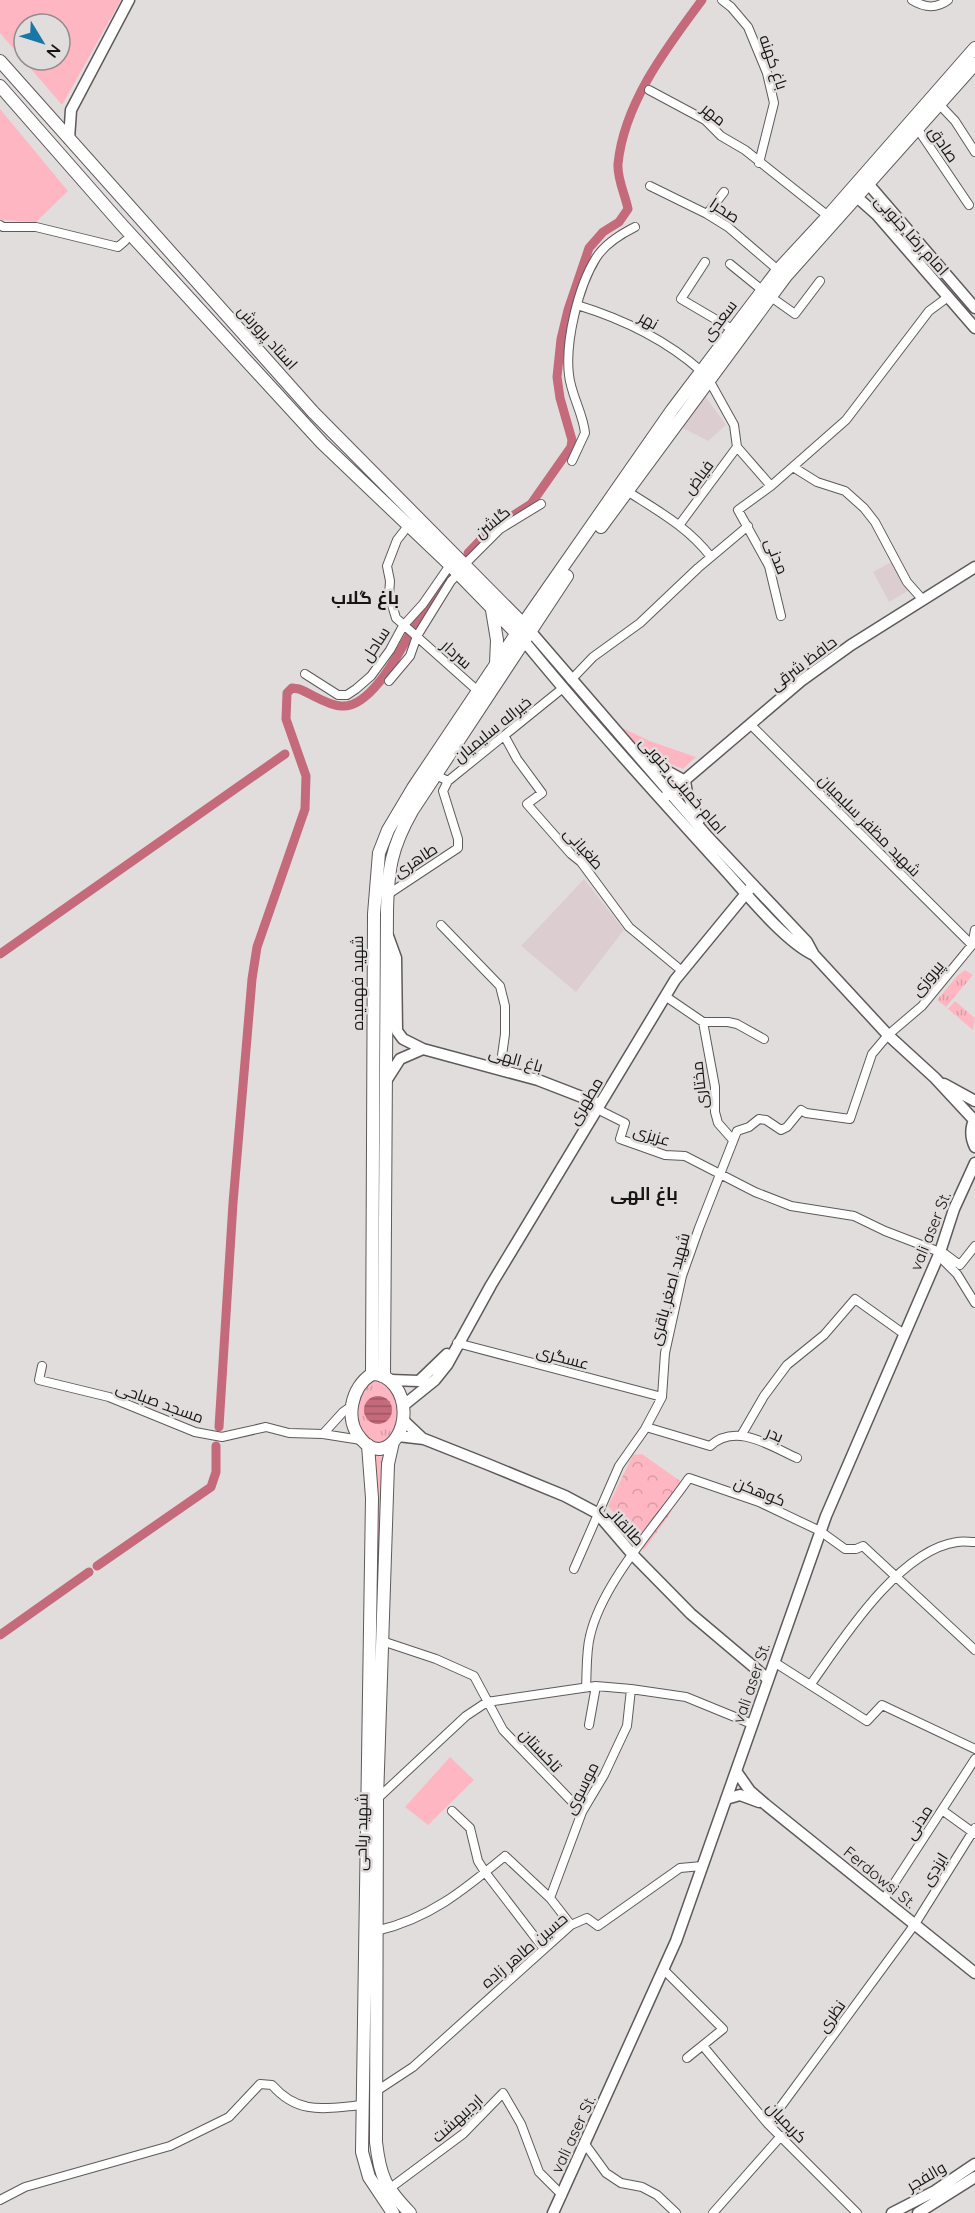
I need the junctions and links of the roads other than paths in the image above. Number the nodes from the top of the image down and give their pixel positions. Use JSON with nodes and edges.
{"nodes":[{"id":1,"x":129,"y":0,"type":"edge"},
{"id":2,"x":722,"y":0,"type":"edge"},
{"id":3,"x":912,"y":0,"type":"edge"},
{"id":4,"x":948,"y":0,"type":"edge"},
{"id":5,"x":975,"y":48,"type":"edge"},
{"id":6,"x":1,"y":63,"type":"edge"},
{"id":7,"x":975,"y":64,"type":"edge"},
{"id":8,"x":0,"y":86,"type":"edge"},
{"id":9,"x":649,"y":90,"type":"dead end"},
{"id":10,"x":939,"y":104,"type":"junction"},
{"id":11,"x":917,"y":128,"type":"junction"},
{"id":12,"x":69,"y":139,"type":"junction"},
{"id":13,"x":975,"y":152,"type":"edge"},
{"id":14,"x":759,"y":163,"type":"junction"},
{"id":15,"x":865,"y":180,"type":"junction"},
{"id":16,"x":650,"y":186,"type":"dead end"},
{"id":17,"x":724,"y":192,"type":"dead end"},
{"id":18,"x":853,"y":194,"type":"junction"},
{"id":19,"x":882,"y":199,"type":"junction"},
{"id":20,"x":969,"y":205,"type":"dead end"},
{"id":21,"x":868,"y":208,"type":"junction"},
{"id":22,"x":707,"y":214,"type":"junction"},
{"id":23,"x":828,"y":216,"type":"junction"},
{"id":24,"x":0,"y":225,"type":"edge"},
{"id":25,"x":122,"y":225,"type":"junction"},
{"id":26,"x":635,"y":227,"type":"dead end"},
{"id":27,"x":125,"y":241,"type":"junction"},
{"id":28,"x":140,"y":244,"type":"junction"},
{"id":29,"x":705,"y":262,"type":"dead end"},
{"id":30,"x":730,"y":264,"type":"dead end"},
{"id":31,"x":778,"y":270,"type":"junction"},
{"id":32,"x":820,"y":281,"type":"dead end"},
{"id":33,"x":766,"y":294,"type":"junction"},
{"id":34,"x":948,"y":297,"type":"junction"},
{"id":35,"x":577,"y":306,"type":"junction"},
{"id":36,"x":975,"y":309,"type":"edge"},
{"id":37,"x":975,"y":328,"type":"edge"},
{"id":38,"x":732,"y":329,"type":"junction"},
{"id":39,"x":705,"y":375,"type":"junction"},
{"id":40,"x":333,"y":432,"type":"junction"},
{"id":41,"x":322,"y":443,"type":"junction"},
{"id":42,"x":737,"y":447,"type":"junction"},
{"id":43,"x":572,"y":461,"type":"dead end"},
{"id":44,"x":793,"y":467,"type":"junction"},
{"id":45,"x":771,"y":486,"type":"junction"},
{"id":46,"x":623,"y":489,"type":"junction"},
{"id":47,"x":541,"y":504,"type":"dead end"},
{"id":48,"x":680,"y":524,"type":"junction"},
{"id":49,"x":408,"y":526,"type":"junction"},
{"id":50,"x":748,"y":526,"type":"junction"},
{"id":51,"x":711,"y":557,"type":"junction"},
{"id":52,"x":975,"y":567,"type":"edge"},
{"id":53,"x":457,"y":568,"type":"junction"},
{"id":54,"x":923,"y":600,"type":"junction"},
{"id":55,"x":492,"y":609,"type":"junction"},
{"id":56,"x":781,"y":616,"type":"dead end"},
{"id":57,"x":403,"y":626,"type":"junction"},
{"id":58,"x":524,"y":633,"type":"junction"},
{"id":59,"x":417,"y":636,"type":"junction"},
{"id":60,"x":495,"y":667,"type":"junction"},
{"id":61,"x":305,"y":674,"type":"dead end"},
{"id":62,"x":390,"y":681,"type":"dead end"},
{"id":63,"x":567,"y":684,"type":"junction"},
{"id":64,"x":479,"y":692,"type":"junction"},
{"id":65,"x":750,"y":724,"type":"junction"},
{"id":66,"x":505,"y":737,"type":"junction"},
{"id":67,"x":635,"y":754,"type":"junction"},
{"id":68,"x":436,"y":775,"type":"junction"},
{"id":69,"x":685,"y":781,"type":"junction"},
{"id":70,"x":448,"y":782,"type":"junction"},
{"id":71,"x":666,"y":796,"type":"junction"},
{"id":72,"x":708,"y":837,"type":"junction"},
{"id":73,"x":750,"y":889,"type":"junction"},
{"id":74,"x":387,"y":895,"type":"junction"},
{"id":75,"x":441,"y":925,"type":"dead end"},
{"id":76,"x":975,"y":930,"type":"edge"},
{"id":77,"x":387,"y":933,"type":"junction"},
{"id":78,"x":972,"y":945,"type":"junction"},
{"id":79,"x":682,"y":971,"type":"junction"},
{"id":80,"x":665,"y":996,"type":"junction"},
{"id":81,"x":703,"y":1022,"type":"junction"},
{"id":82,"x":888,"y":1035,"type":"junction"},
{"id":83,"x":764,"y":1039,"type":"dead end"},
{"id":84,"x":423,"y":1049,"type":"junction"},
{"id":85,"x":500,"y":1070,"type":"junction"},
{"id":86,"x":935,"y":1078,"type":"junction"},
{"id":87,"x":386,"y":1081,"type":"junction"},
{"id":88,"x":975,"y":1101,"type":"edge"},
{"id":89,"x":598,"y":1107,"type":"junction"},
{"id":90,"x":974,"y":1119,"type":"edge"},
{"id":91,"x":733,"y":1140,"type":"junction"},
{"id":92,"x":975,"y":1147,"type":"edge"},
{"id":93,"x":975,"y":1163,"type":"edge"},
{"id":94,"x":720,"y":1173,"type":"junction"},
{"id":95,"x":975,"y":1246,"type":"edge"},
{"id":96,"x":940,"y":1252,"type":"junction"},
{"id":97,"x":961,"y":1263,"type":"junction"},
{"id":98,"x":957,"y":1274,"type":"junction"},
{"id":99,"x":975,"y":1303,"type":"edge"},
{"id":100,"x":904,"y":1334,"type":"junction"},
{"id":101,"x":457,"y":1343,"type":"junction"},
{"id":102,"x":42,"y":1366,"type":"dead end"},
{"id":103,"x":382,"y":1377,"type":"junction"},
{"id":104,"x":662,"y":1397,"type":"junction"},
{"id":105,"x":353,"y":1405,"type":"junction"},
{"id":106,"x":404,"y":1405,"type":"junction"},
{"id":107,"x":404,"y":1421,"type":"junction"},
{"id":108,"x":646,"y":1427,"type":"junction"},
{"id":109,"x":323,"y":1434,"type":"junction"},
{"id":110,"x":742,"y":1434,"type":"junction"},
{"id":111,"x":395,"y":1439,"type":"junction"},
{"id":112,"x":424,"y":1439,"type":"junction"},
{"id":113,"x":365,"y":1442,"type":"junction"},
{"id":114,"x":797,"y":1458,"type":"dead end"},
{"id":115,"x":597,"y":1513,"type":"junction"},
{"id":116,"x":820,"y":1532,"type":"junction"},
{"id":117,"x":975,"y":1542,"type":"edge"},
{"id":118,"x":633,"y":1556,"type":"junction"},
{"id":119,"x":574,"y":1569,"type":"dead end"},
{"id":120,"x":896,"y":1576,"type":"junction"},
{"id":121,"x":382,"y":1641,"type":"junction"},
{"id":122,"x":975,"y":1650,"type":"edge"},
{"id":123,"x":774,"y":1662,"type":"junction"},
{"id":124,"x":768,"y":1679,"type":"junction"},
{"id":125,"x":811,"y":1684,"type":"junction"},
{"id":126,"x":596,"y":1686,"type":"junction"},
{"id":127,"x":586,"y":1687,"type":"junction"},
{"id":128,"x":631,"y":1689,"type":"junction"},
{"id":129,"x":487,"y":1702,"type":"junction"},
{"id":130,"x":752,"y":1724,"type":"junction"},
{"id":131,"x":589,"y":1725,"type":"dead end"},
{"id":132,"x":975,"y":1749,"type":"edge"},
{"id":133,"x":975,"y":1759,"type":"edge"},
{"id":134,"x":736,"y":1770,"type":"junction"},
{"id":135,"x":378,"y":1799,"type":"junction"},
{"id":136,"x":726,"y":1799,"type":"junction"},
{"id":137,"x":765,"y":1804,"type":"junction"},
{"id":138,"x":942,"y":1810,"type":"junction"},
{"id":139,"x":452,"y":1811,"type":"dead end"},
{"id":140,"x":582,"y":1812,"type":"junction"},
{"id":141,"x":974,"y":1831,"type":"edge"},
{"id":142,"x":702,"y":1866,"type":"junction"},
{"id":143,"x":485,"y":1872,"type":"junction"},
{"id":144,"x":550,"y":1899,"type":"junction"},
{"id":145,"x":884,"y":1899,"type":"junction"},
{"id":146,"x":915,"y":1924,"type":"junction"},
{"id":147,"x":571,"y":1925,"type":"junction"},
{"id":148,"x":376,"y":1931,"type":"junction"},
{"id":149,"x":544,"y":1949,"type":"junction"},
{"id":150,"x":663,"y":1970,"type":"junction"},
{"id":151,"x":975,"y":1973,"type":"edge"},
{"id":152,"x":703,"y":2046,"type":"junction"},
{"id":153,"x":687,"y":2058,"type":"dead end"},
{"id":154,"x":375,"y":2092,"type":"junction"},
{"id":155,"x":363,"y":2105,"type":"junction"},
{"id":156,"x":768,"y":2124,"type":"junction"},
{"id":157,"x":781,"y":2136,"type":"junction"},
{"id":158,"x":585,"y":2144,"type":"junction"},
{"id":159,"x":975,"y":2164,"type":"edge"},
{"id":160,"x":975,"y":2177,"type":"edge"},
{"id":161,"x":389,"y":2189,"type":"junction"},
{"id":162,"x":562,"y":2195,"type":"junction"},
{"id":163,"x":0,"y":2200,"type":"edge"},
{"id":164,"x":921,"y":2212,"type":"edge"},
{"id":165,"x":393,"y":2213,"type":"edge"},
{"id":166,"x":410,"y":2213,"type":"edge"},
{"id":167,"x":553,"y":2213,"type":"edge"},
{"id":168,"x":676,"y":2213,"type":"edge"},
{"id":169,"x":713,"y":2213,"type":"edge"},
{"id":170,"x":856,"y":2213,"type":"edge"},
{"id":171,"x":892,"y":2213,"type":"edge"}],
"edges":[{"from":1,"to":12,"type":"street"},
{"from":2,"to":14,"type":"street","name":"باغ کهنه"},
{"from":3,"to":4,"type":"street"},
{"from":5,"to":15,"type":"main road","name":"سعدی"},
{"from":6,"to":12,"type":"main road","name":"استاد پرورش"},
{"from":7,"to":10,"type":"main road","name":"سعدی"},
{"from":8,"to":25,"type":"main road","name":"استاد پرورش"},
{"from":9,"to":14,"type":"street","name":"مهر"},
{"from":10,"to":11,"type":"main road","name":"سعدی"},
{"from":10,"to":13,"type":"street"},
{"from":11,"to":15,"type":"main road","name":"سعدی"},
{"from":11,"to":20,"type":"street","name":"صادق"},
{"from":12,"to":40,"type":"main road","name":"استاد پرورش"},
{"from":14,"to":23,"type":"street"},
{"from":15,"to":18,"type":"main road","name":"سعدی"},
{"from":15,"to":19,"type":"street","name":"امام رضا جنوبی"},
{"from":16,"to":22,"type":"street","name":"صحرا"},
{"from":17,"to":22,"type":"street"},
{"from":18,"to":21,"type":"street","name":"امام رضا جنوبی"},
{"from":18,"to":23,"type":"main road","name":"سعدی"},
{"from":18,"to":33,"type":"main road","name":"سعدی"},
{"from":19,"to":21,"type":"street"},
{"from":19,"to":36,"type":"street","name":"امام رضا جنوبی"},
{"from":21,"to":34,"type":"street","name":"امام رضا جنوبی"},
{"from":22,"to":31,"type":"street","name":"صحرا"},
{"from":23,"to":31,"type":"main road","name":"سعدی"},
{"from":24,"to":27,"type":"street"},
{"from":25,"to":27,"type":"street"},
{"from":25,"to":28,"type":"main road","name":"استاد پرورش"},
{"from":26,"to":35,"type":"street"},
{"from":27,"to":28,"type":"street"},
{"from":28,"to":41,"type":"main road","name":"استاد پرورش"},
{"from":29,"to":38,"type":"street"},
{"from":30,"to":33,"type":"street"},
{"from":31,"to":33,"type":"main road","name":"سعدی"},
{"from":32,"to":33,"type":"street"},
{"from":33,"to":38,"type":"main road","name":"سعدی"},
{"from":33,"to":39,"type":"main road","name":"سعدی"},
{"from":34,"to":37,"type":"street","name":"امام رضا جنوبی"},
{"from":34,"to":44,"type":"street"},
{"from":35,"to":39,"type":"street","name":"نهر"},
{"from":35,"to":43,"type":"street"},
{"from":38,"to":39,"type":"main road","name":"سعدی"},
{"from":39,"to":42,"type":"street"},
{"from":39,"to":46,"type":"main road","name":"سعدی"},
{"from":40,"to":41,"type":"main road"},
{"from":40,"to":53,"type":"main road","name":"استاد پرورش"},
{"from":41,"to":49,"type":"main road","name":"استاد پرورش"},
{"from":42,"to":45,"type":"street"},
{"from":42,"to":48,"type":"street","name":"فیاض"},
{"from":44,"to":45,"type":"street"},
{"from":44,"to":54,"type":"street"},
{"from":45,"to":50,"type":"street","name":"مدنی"},
{"from":46,"to":48,"type":"street"},
{"from":46,"to":58,"type":"main road","name":"سعدی"},
{"from":47,"to":53,"type":"street","name":"گلشن"},
{"from":48,"to":51,"type":"street"},
{"from":49,"to":53,"type":"main road","name":"استاد پرورش"},
{"from":49,"to":57,"type":"street"},
{"from":50,"to":51,"type":"street"},
{"from":50,"to":56,"type":"street","name":"مدنی"},
{"from":51,"to":63,"type":"street"},
{"from":52,"to":54,"type":"street","name":"حافظ شرقی"},
{"from":53,"to":55,"type":"main road","name":"استاد پرورش"},
{"from":53,"to":57,"type":"street","name":"ساحل"},
{"from":53,"to":58,"type":"main road","name":"استاد پرورش"},
{"from":53,"to":59,"type":"street"},
{"from":54,"to":65,"type":"street","name":"حافظ شرقی"},
{"from":55,"to":58,"type":"main road","name":"استاد پرورش"},
{"from":55,"to":60,"type":"main road"},
{"from":57,"to":59,"type":"street","name":"سردار"},
{"from":57,"to":61,"type":"street","name":"ساحل"},
{"from":58,"to":60,"type":"main road","name":"شهید فهمیده"},
{"from":58,"to":63,"type":"street","name":"امام خمینی جنوبی"},
{"from":58,"to":68,"type":"main road","name":"شهید فهمیده"},
{"from":59,"to":62,"type":"street"},
{"from":59,"to":64,"type":"street","name":"سردار"},
{"from":60,"to":64,"type":"main road","name":"شهید فهمیده"},
{"from":63,"to":66,"type":"street","name":"خیراله سلیمیان"},
{"from":63,"to":67,"type":"street","name":"امام خمینی جنوبی"},
{"from":63,"to":71,"type":"street","name":"امام خمینی جنوبی"},
{"from":64,"to":103,"type":"main road","name":"شهید فهمیده"},
{"from":65,"to":69,"type":"street","name":"حافظ شرقی"},
{"from":65,"to":78,"type":"street","name":"شهید مظفر سلیمیان"},
{"from":66,"to":70,"type":"street","name":"خیراله سلیمیان"},
{"from":66,"to":79,"type":"street","name":"طغیانی"},
{"from":67,"to":69,"type":"street"},
{"from":67,"to":71,"type":"street","name":"امام خمینی جنوبی"},
{"from":68,"to":70,"type":"street","name":"خیراله سلیمیان"},
{"from":68,"to":74,"type":"main road","name":"شهید فهمیده"},
{"from":69,"to":71,"type":"street","name":"حافظ شرقی"},
{"from":69,"to":72,"type":"street"},
{"from":70,"to":74,"type":"street","name":"طاهری"},
{"from":71,"to":72,"type":"street","name":"امام خمینی جنوبی"},
{"from":71,"to":73,"type":"street","name":"امام خمینی جنوبی"},
{"from":72,"to":73,"type":"street","name":"امام خمینی جنوبی"},
{"from":73,"to":79,"type":"street","name":"مطهری"},
{"from":73,"to":82,"type":"street","name":"امام خمینی جنوبی"},
{"from":74,"to":77,"type":"main road","name":"شهید فهمیده"},
{"from":75,"to":85,"type":"street"},
{"from":76,"to":78,"type":"street","name":"پیروزی"},
{"from":77,"to":84,"type":"street","name":"باغ الهی"},
{"from":77,"to":87,"type":"main road","name":"شهید فهمیده"},
{"from":78,"to":82,"type":"street","name":"پیروزی"},
{"from":79,"to":80,"type":"street","name":"مطهری"},
{"from":80,"to":81,"type":"street"},
{"from":80,"to":89,"type":"street","name":"مطهری"},
{"from":81,"to":83,"type":"street"},
{"from":81,"to":91,"type":"street","name":"مختاری"},
{"from":82,"to":86,"type":"street","name":"امام خمینی جنوبی"},
{"from":82,"to":91,"type":"street","name":"پیروزی"},
{"from":84,"to":85,"type":"street","name":"باغ الهی"},
{"from":84,"to":87,"type":"street"},
{"from":85,"to":89,"type":"street","name":"باغ الهی"},
{"from":86,"to":88,"type":"street"},
{"from":86,"to":90,"type":"street"},
{"from":87,"to":103,"type":"main road","name":"شهید فهمیده"},
{"from":89,"to":94,"type":"street","name":"عزیزی"},
{"from":89,"to":101,"type":"street","name":"مطهری"},
{"from":90,"to":92,"type":"street"},
{"from":91,"to":94,"type":"street","name":"شهید اصغر باقری"},
{"from":93,"to":96,"type":"street","name":"vali aser St."},
{"from":94,"to":96,"type":"street"},
{"from":94,"to":104,"type":"street","name":"شهید اصغر باقری"},
{"from":95,"to":97,"type":"street"},
{"from":96,"to":97,"type":"street"},
{"from":96,"to":98,"type":"street"},
{"from":96,"to":100,"type":"street","name":"vali aser St."},
{"from":97,"to":98,"type":"street"},
{"from":98,"to":99,"type":"street"},
{"from":100,"to":110,"type":"street"},
{"from":100,"to":116,"type":"street","name":"vali aser St."},
{"from":101,"to":103,"type":"street"},
{"from":101,"to":104,"type":"street","name":"عسگری"},
{"from":101,"to":106,"type":"street"},
{"from":102,"to":109,"type":"street","name":"مسجد صباحی"},
{"from":103,"to":105,"type":"main road"},
{"from":103,"to":106,"type":"main road"},
{"from":104,"to":108,"type":"street","name":"شهید اصغر باقری"},
{"from":105,"to":109,"type":"street"},
{"from":105,"to":113,"type":"main road"},
{"from":106,"to":107,"type":"main road"},
{"from":107,"to":111,"type":"main road"},
{"from":107,"to":112,"type":"street"},
{"from":108,"to":110,"type":"street"},
{"from":108,"to":115,"type":"street","name":"شهید اصغر باقری"},
{"from":109,"to":113,"type":"street"},
{"from":110,"to":114,"type":"street","name":"بدر"},
{"from":111,"to":112,"type":"street"},
{"from":111,"to":113,"type":"main road"},
{"from":111,"to":121,"type":"main road","name":"شهید ریاحی"},
{"from":112,"to":115,"type":"street","name":"طالقانی"},
{"from":113,"to":155,"type":"main road","name":"شهید ریاحی"},
{"from":115,"to":118,"type":"street","name":"طالقانی"},
{"from":115,"to":119,"type":"street","name":"شهید اصغر باقری"},
{"from":116,"to":118,"type":"street","name":"کوهکن"},
{"from":116,"to":120,"type":"street","name":"کوهکن"},
{"from":116,"to":123,"type":"street","name":"vali aser St."},
{"from":117,"to":120,"type":"street"},
{"from":118,"to":124,"type":"street","name":"طالقانی"},
{"from":118,"to":127,"type":"street"},
{"from":120,"to":122,"type":"street"},
{"from":120,"to":125,"type":"street"},
{"from":121,"to":129,"type":"street","name":"تاکستان"},
{"from":121,"to":135,"type":"main road","name":"شهید ریاحی"},
{"from":123,"to":124,"type":"street","name":"vali aser St."},
{"from":123,"to":125,"type":"street"},
{"from":124,"to":130,"type":"street","name":"vali aser St."},
{"from":125,"to":132,"type":"street"},
{"from":126,"to":127,"type":"street"},
{"from":126,"to":128,"type":"street"},
{"from":126,"to":131,"type":"street"},
{"from":127,"to":129,"type":"street"},
{"from":128,"to":130,"type":"street"},
{"from":128,"to":140,"type":"street","name":"موسوی"},
{"from":129,"to":135,"type":"street"},
{"from":129,"to":140,"type":"street","name":"تاکستان"},
{"from":130,"to":134,"type":"street","name":"vali aser St."},
{"from":133,"to":138,"type":"street","name":"مدنی"},
{"from":134,"to":136,"type":"street","name":"vali aser St."},
{"from":134,"to":137,"type":"street","name":"Ferdowsi St."},
{"from":135,"to":148,"type":"main road","name":"شهید ریاحی"},
{"from":136,"to":137,"type":"street","name":"Ferdowsi St."},
{"from":136,"to":142,"type":"street","name":"vali aser St."},
{"from":137,"to":145,"type":"street","name":"Ferdowsi St."},
{"from":138,"to":141,"type":"street"},
{"from":138,"to":145,"type":"street","name":"مدنی"},
{"from":139,"to":143,"type":"street"},
{"from":140,"to":144,"type":"street","name":"موسوی"},
{"from":141,"to":146,"type":"street","name":"ایزدی"},
{"from":142,"to":147,"type":"street","name":"حسین طاهر زاده"},
{"from":142,"to":150,"type":"street","name":"vali aser St."},
{"from":143,"to":144,"type":"street"},
{"from":143,"to":148,"type":"street"},
{"from":143,"to":149,"type":"street"},
{"from":144,"to":147,"type":"street"},
{"from":145,"to":146,"type":"street","name":"Ferdowsi St."},
{"from":146,"to":151,"type":"street","name":"Ferdowsi St."},
{"from":146,"to":156,"type":"street","name":"نظری"},
{"from":147,"to":149,"type":"street","name":"حسین طاهر زاده"},
{"from":148,"to":154,"type":"main road","name":"شهید ریاحی"},
{"from":149,"to":154,"type":"street","name":"حسین طاهر زاده"},
{"from":150,"to":152,"type":"street"},
{"from":150,"to":158,"type":"street","name":"vali aser St."},
{"from":152,"to":153,"type":"street"},
{"from":152,"to":156,"type":"street","name":"کریمیان"},
{"from":154,"to":161,"type":"main road","name":"شهید ریاحی"},
{"from":155,"to":163,"type":"street"},
{"from":155,"to":165,"type":"main road","name":"شهید ریاحی"},
{"from":156,"to":157,"type":"street","name":"کریمیان"},
{"from":157,"to":169,"type":"street"},
{"from":157,"to":170,"type":"street","name":"کریمیان"},
{"from":158,"to":162,"type":"street","name":"vali aser St."},
{"from":158,"to":168,"type":"street"},
{"from":159,"to":171,"type":"street","name":"والفجر"},
{"from":160,"to":164,"type":"street","name":"والفجر"},
{"from":161,"to":162,"type":"street","name":"اردیبهشت"},
{"from":161,"to":166,"type":"main road","name":"شهید ریاحی"},
{"from":162,"to":167,"type":"street","name":"vali aser St."}]}
